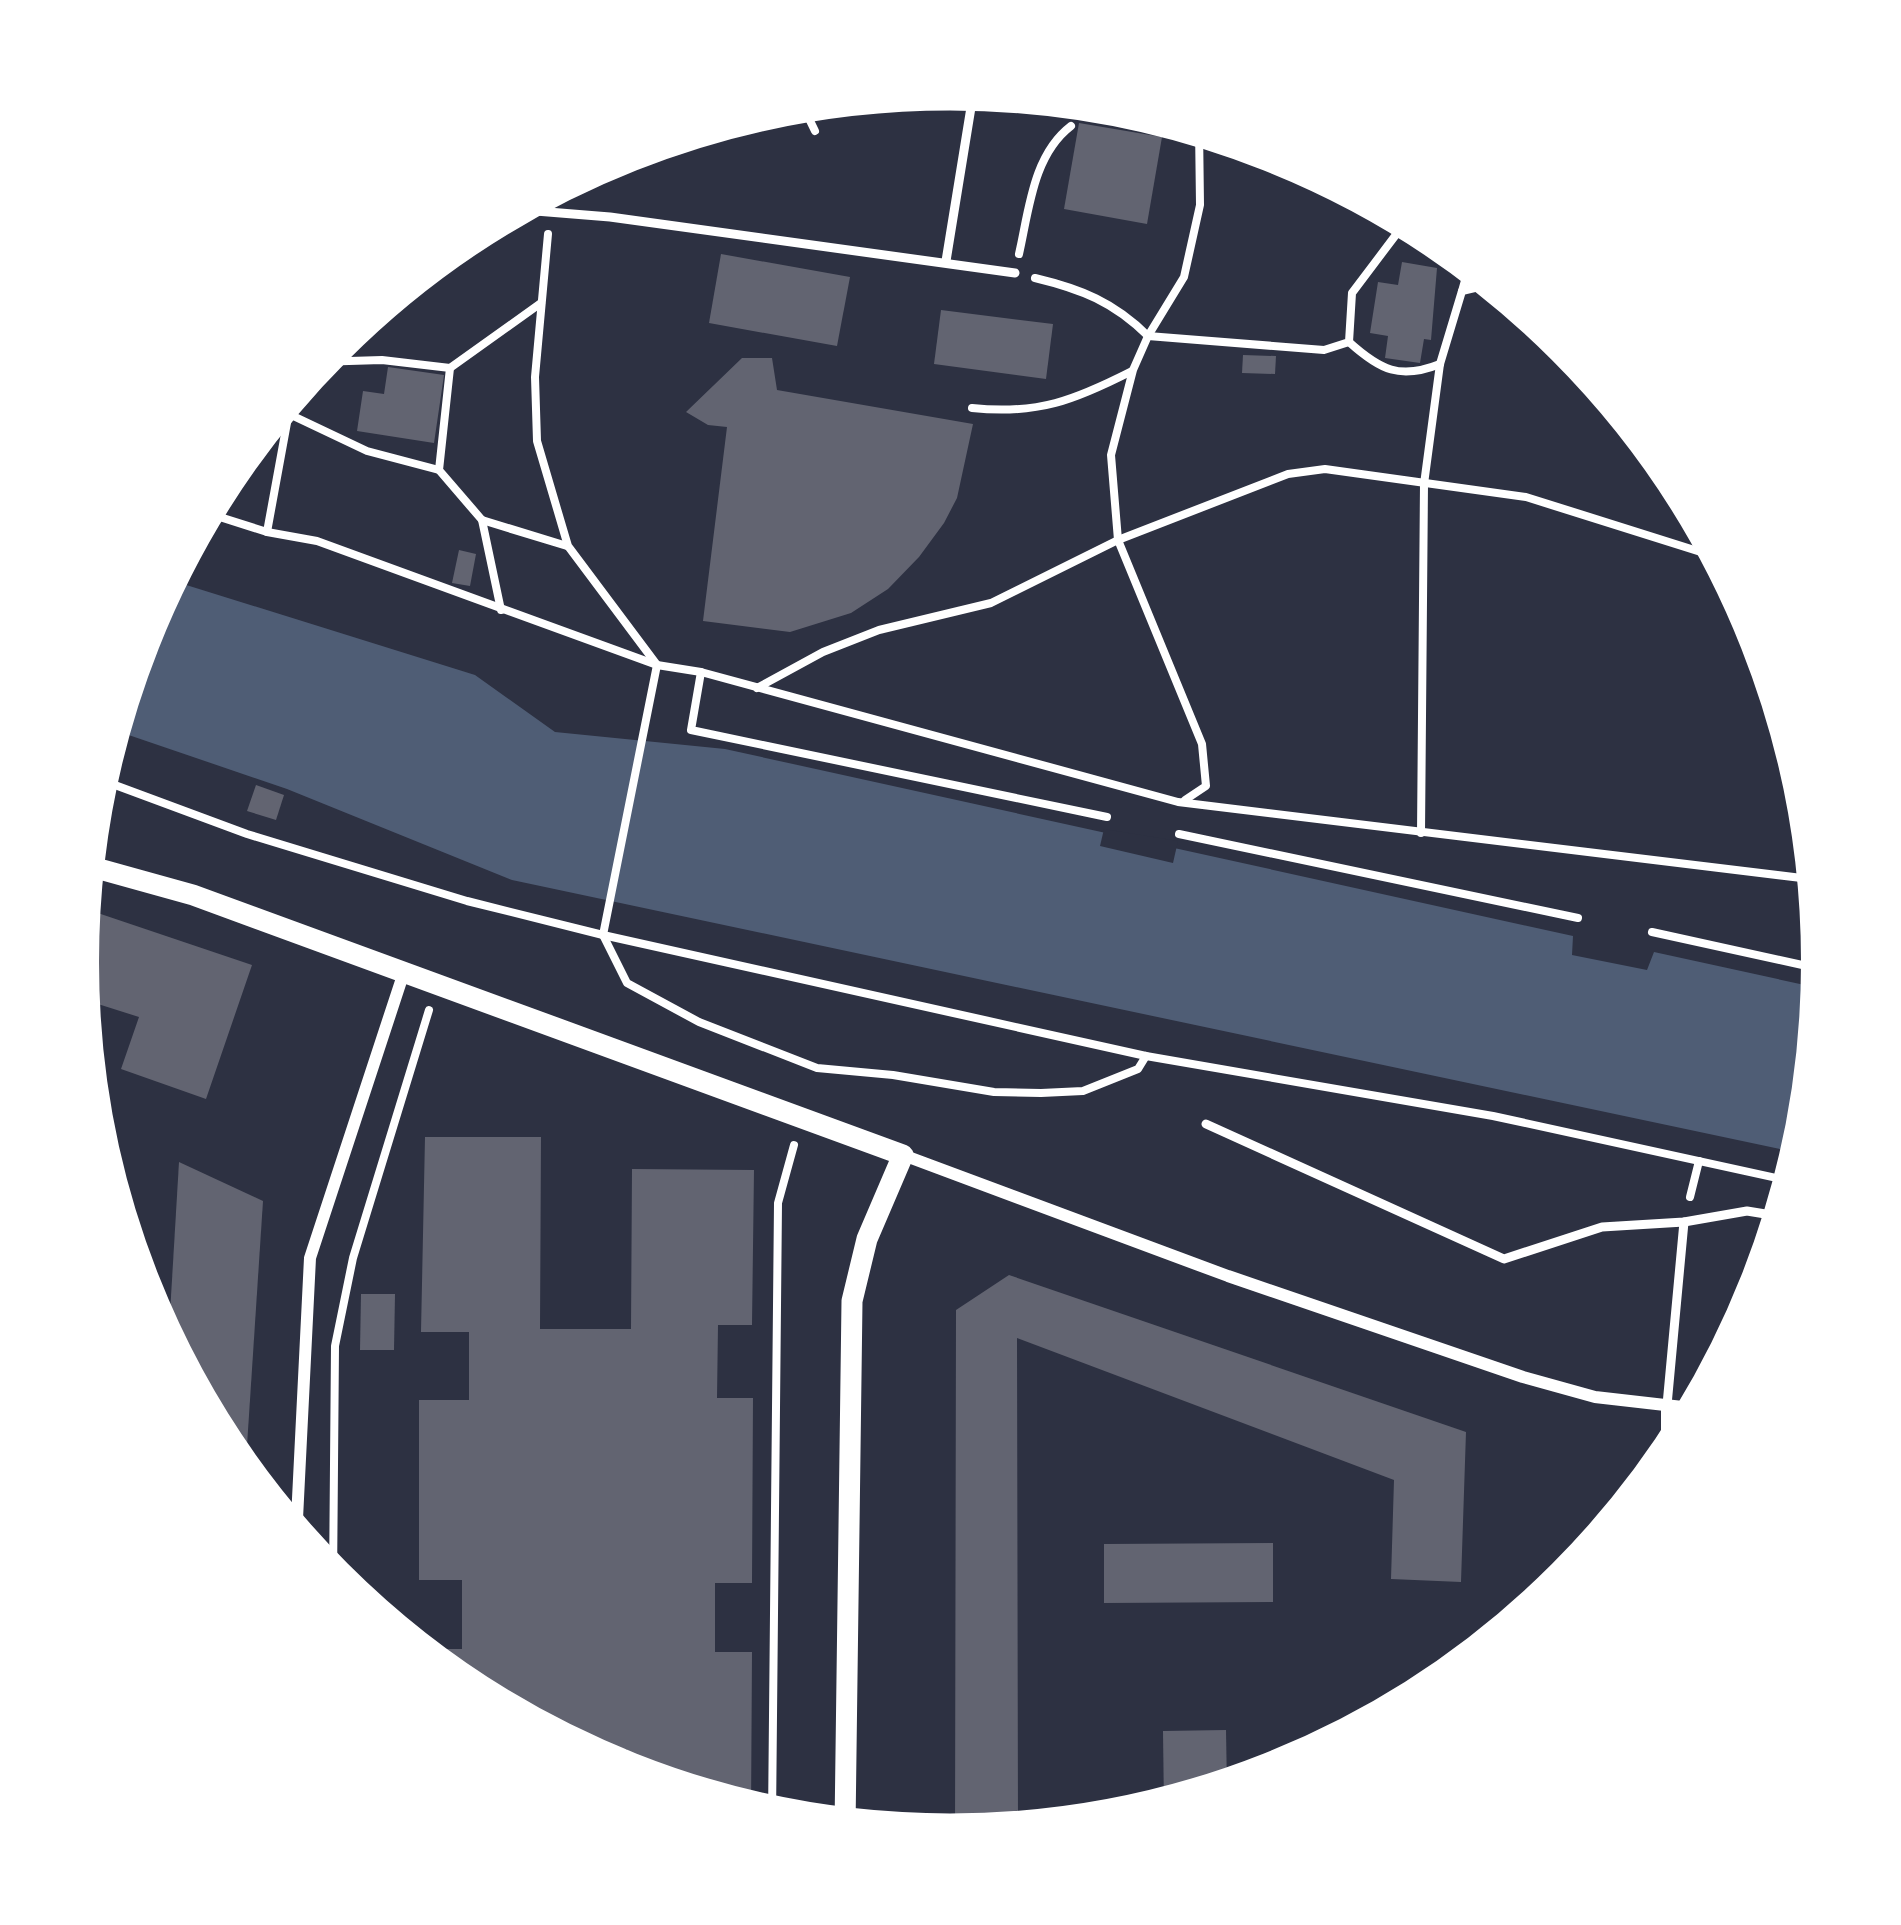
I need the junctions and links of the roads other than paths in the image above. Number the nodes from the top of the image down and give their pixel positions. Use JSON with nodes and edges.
{"nodes":[{"id":1,"x":971,"y":109,"type":"edge"},
{"id":2,"x":540,"y":213,"type":"edge"},
{"id":3,"x":946,"y":262,"type":"junction"},
{"id":4,"x":1016,"y":273,"type":"road end"},
{"id":5,"x":101,"y":870,"type":"edge"},
{"id":6,"x":404,"y":970,"type":"junction"},
{"id":7,"x":1206,"y":1124,"type":"dead end"},
{"id":8,"x":903,"y":1155,"type":"junction"},
{"id":9,"x":1767,"y":1214,"type":"edge"},
{"id":10,"x":1684,"y":1222,"type":"junction"},
{"id":11,"x":1667,"y":1405,"type":"junction"},
{"id":12,"x":1681,"y":1406,"type":"edge"},
{"id":13,"x":1667,"y":1428,"type":"edge"},
{"id":14,"x":297,"y":1513,"type":"edge"},
{"id":15,"x":845,"y":1811,"type":"edge"}],
"edges":[{"from":1,"to":3,"type":"lane"},
{"from":2,"to":3,"type":"lane"},
{"from":3,"to":4,"type":"lane"},
{"from":5,"to":6,"type":"street"},
{"from":6,"to":8,"type":"street"},
{"from":6,"to":14,"type":"street"},
{"from":7,"to":10,"type":"lane"},
{"from":8,"to":11,"type":"street"},
{"from":8,"to":15,"type":"street"},
{"from":9,"to":10,"type":"lane"},
{"from":10,"to":11,"type":"lane"},
{"from":11,"to":12,"type":"street"},
{"from":11,"to":13,"type":"street"}]}
